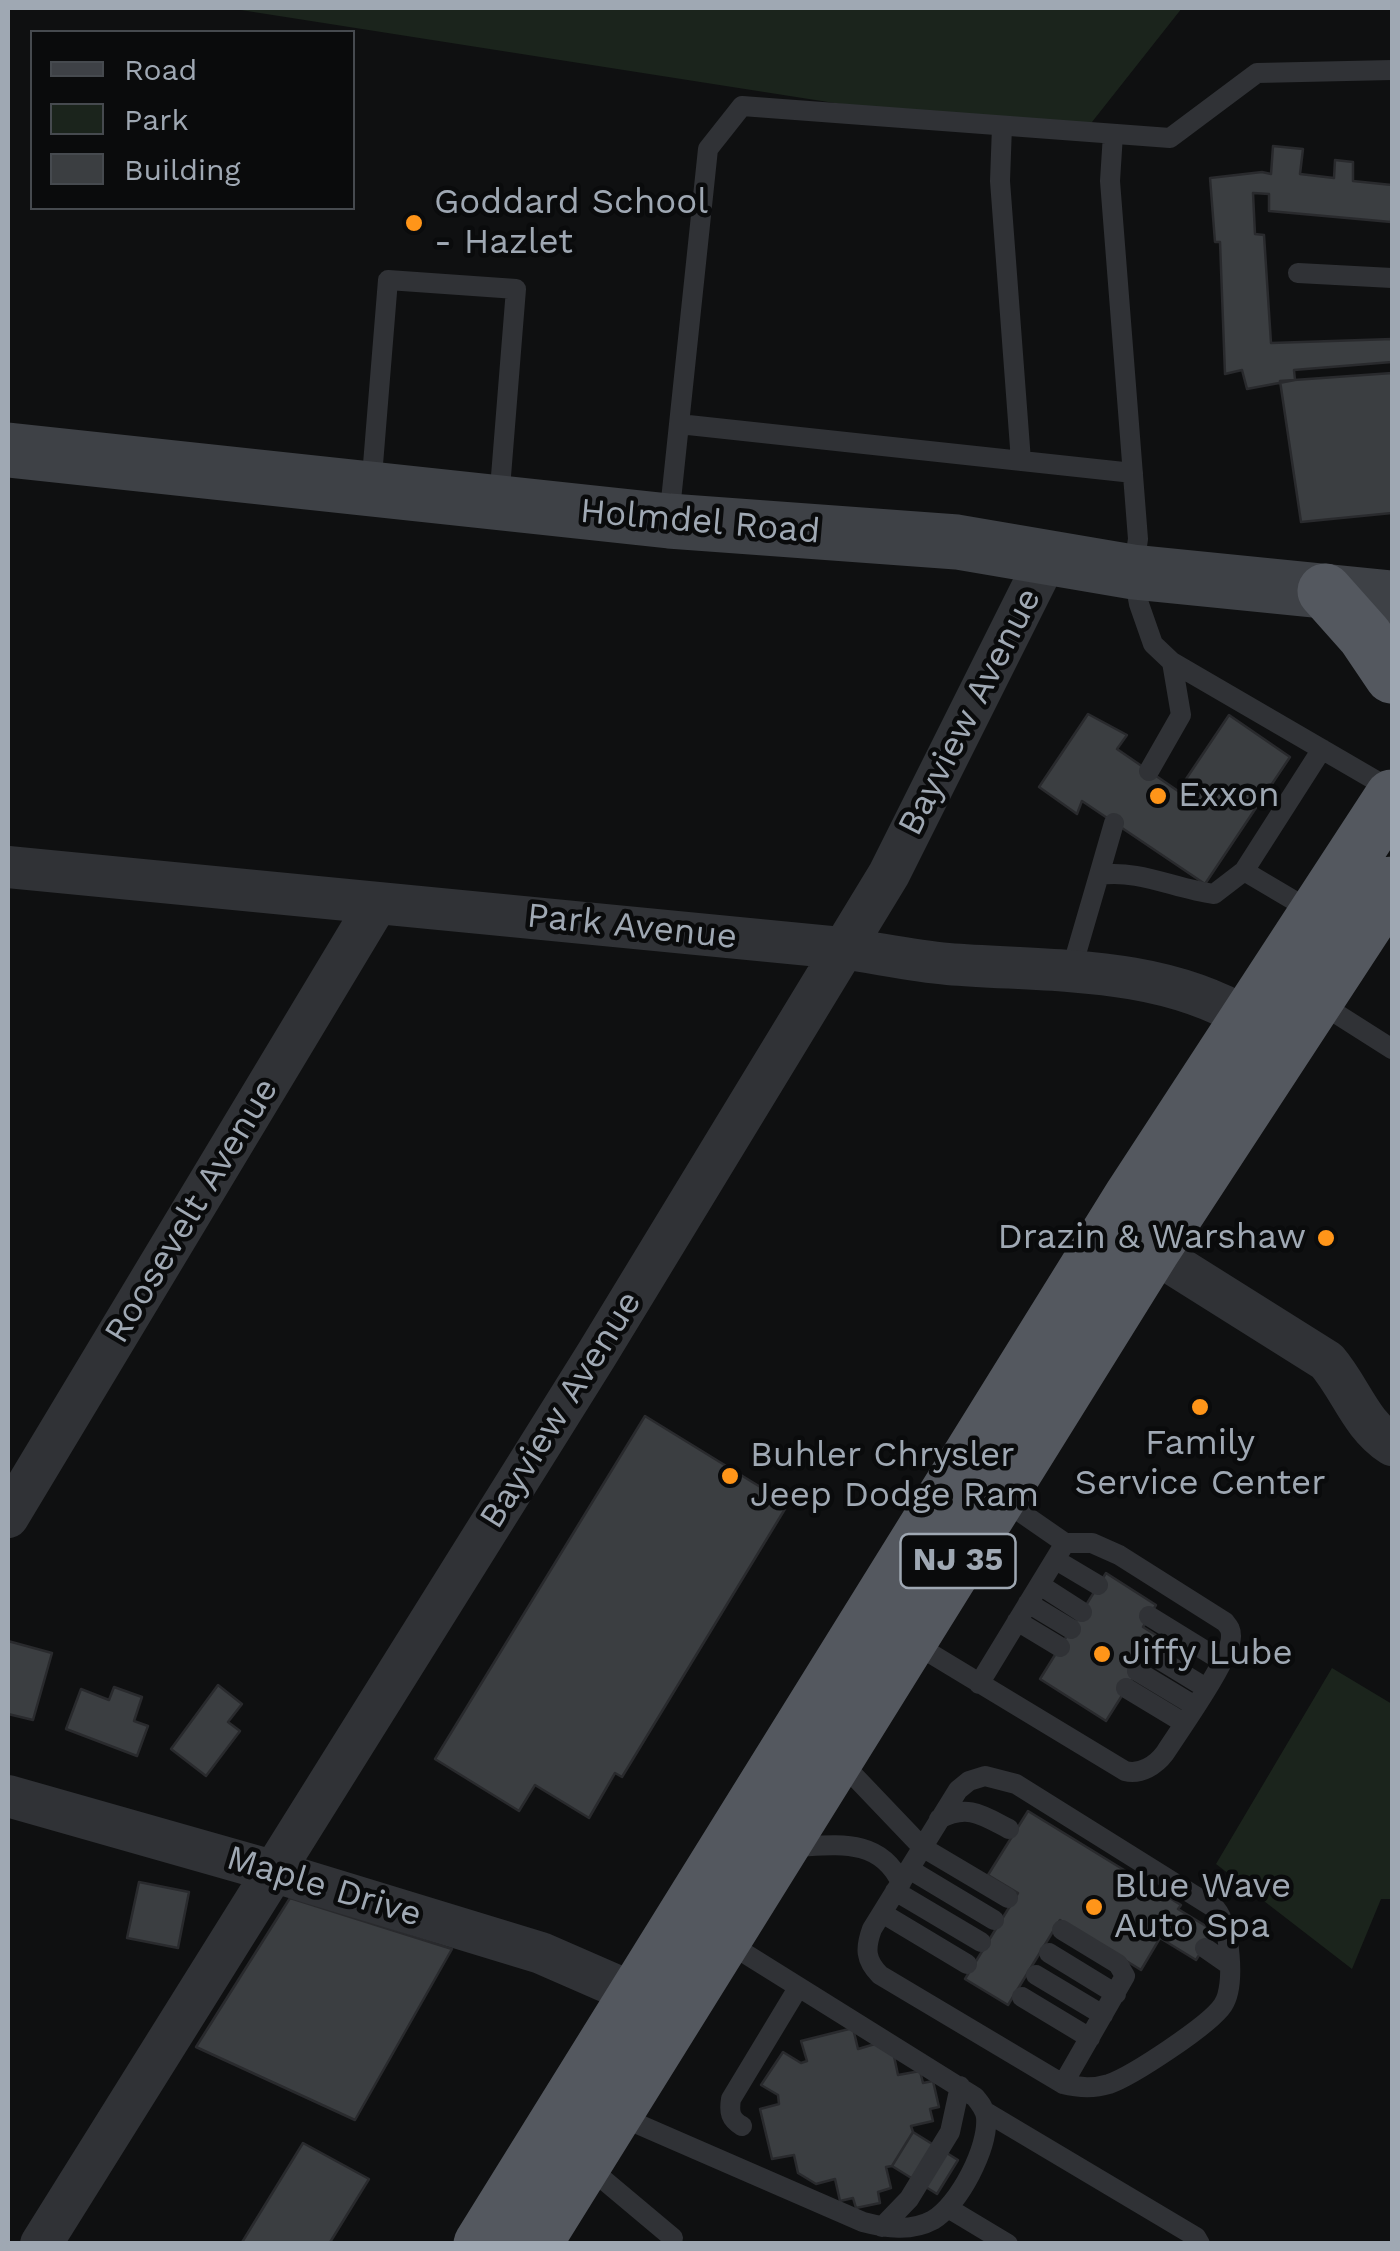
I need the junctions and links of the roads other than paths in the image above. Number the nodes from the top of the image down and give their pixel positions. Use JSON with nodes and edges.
{"nodes":[{"id":1,"x":1392,"y":70,"type":"edge"},
{"id":2,"x":1002,"y":126,"type":"junction"},
{"id":3,"x":1113,"y":134,"type":"junction"},
{"id":4,"x":1298,"y":274,"type":"dead end"},
{"id":5,"x":1392,"y":278,"type":"edge"},
{"id":6,"x":679,"y":424,"type":"junction"},
{"id":7,"x":8,"y":450,"type":"edge"},
{"id":8,"x":1021,"y":461,"type":"junction"},
{"id":9,"x":1133,"y":473,"type":"junction"},
{"id":10,"x":372,"y":489,"type":"junction"},
{"id":11,"x":499,"y":503,"type":"junction"},
{"id":12,"x":668,"y":521,"type":"junction"},
{"id":13,"x":1047,"y":558,"type":"junction"},
{"id":14,"x":1133,"y":572,"type":"junction"},
{"id":15,"x":1324,"y":592,"type":"junction"},
{"id":16,"x":1392,"y":598,"type":"edge"},
{"id":17,"x":1172,"y":662,"type":"junction"},
{"id":18,"x":1392,"y":676,"type":"edge"},
{"id":19,"x":1322,"y":749,"type":"junction"},
{"id":20,"x":1149,"y":771,"type":"dead end"},
{"id":21,"x":1392,"y":794,"type":"edge"},
{"id":22,"x":1114,"y":823,"type":"dead end"},
{"id":23,"x":8,"y":868,"type":"edge"},
{"id":24,"x":1244,"y":870,"type":"junction"},
{"id":25,"x":1099,"y":875,"type":"junction"},
{"id":26,"x":1392,"y":884,"type":"edge"},
{"id":27,"x":376,"y":905,"type":"junction"},
{"id":28,"x":1317,"y":914,"type":"junction"},
{"id":29,"x":841,"y":948,"type":"junction"},
{"id":30,"x":1071,"y":971,"type":"junction"},
{"id":31,"x":1316,"y":1001,"type":"junction"},
{"id":32,"x":1248,"y":1019,"type":"junction"},
{"id":33,"x":1392,"y":1048,"type":"edge"},
{"id":34,"x":1152,"y":1251,"type":"junction"},
{"id":35,"x":1392,"y":1444,"type":"edge"},
{"id":36,"x":998,"y":1497,"type":"junction"},
{"id":37,"x":8,"y":1517,"type":"edge"},
{"id":38,"x":1060,"y":1551,"type":"junction"},
{"id":39,"x":1098,"y":1585,"type":"dead end"},
{"id":40,"x":1028,"y":1603,"type":"junction"},
{"id":41,"x":1149,"y":1616,"type":"dead end"},
{"id":42,"x":908,"y":1640,"type":"junction"},
{"id":43,"x":1222,"y":1661,"type":"junction"},
{"id":44,"x":979,"y":1684,"type":"junction"},
{"id":45,"x":1195,"y":1705,"type":"junction"},
{"id":46,"x":836,"y":1758,"type":"junction"},
{"id":47,"x":8,"y":1796,"type":"edge"},
{"id":48,"x":939,"y":1819,"type":"junction"},
{"id":49,"x":1009,"y":1830,"type":"dead end"},
{"id":50,"x":780,"y":1847,"type":"junction"},
{"id":51,"x":922,"y":1847,"type":"junction"},
{"id":52,"x":272,"y":1871,"type":"junction"},
{"id":53,"x":902,"y":1881,"type":"junction"},
{"id":54,"x":1008,"y":1898,"type":"dead end"},
{"id":55,"x":994,"y":1920,"type":"dead end"},
{"id":56,"x":877,"y":1921,"type":"junction"},
{"id":57,"x":1062,"y":1930,"type":"dead end"},
{"id":58,"x":724,"y":1941,"type":"junction"},
{"id":59,"x":981,"y":1942,"type":"dead end"},
{"id":60,"x":1205,"y":1948,"type":"dead end"},
{"id":61,"x":1049,"y":1953,"type":"dead end"},
{"id":62,"x":967,"y":1964,"type":"dead end"},
{"id":63,"x":1228,"y":1964,"type":"junction"},
{"id":64,"x":1036,"y":1975,"type":"dead end"},
{"id":65,"x":798,"y":1988,"type":"junction"},
{"id":66,"x":1120,"y":1988,"type":"junction"},
{"id":67,"x":636,"y":1994,"type":"junction"},
{"id":68,"x":1022,"y":1997,"type":"dead end"},
{"id":69,"x":1103,"y":2016,"type":"junction"},
{"id":70,"x":1090,"y":2038,"type":"junction"},
{"id":71,"x":1063,"y":2084,"type":"junction"},
{"id":72,"x":960,"y":2086,"type":"junction"},
{"id":73,"x":986,"y":2112,"type":"junction"},
{"id":74,"x":616,"y":2114,"type":"junction"},
{"id":75,"x":742,"y":2126,"type":"dead end"},
{"id":76,"x":584,"y":2163,"type":"junction"},
{"id":77,"x":948,"y":2208,"type":"junction"},
{"id":78,"x":882,"y":2227,"type":"junction"},
{"id":79,"x":676,"y":2242,"type":"edge"},
{"id":80,"x":41,"y":2244,"type":"edge"},
{"id":81,"x":481,"y":2244,"type":"edge"},
{"id":82,"x":534,"y":2244,"type":"edge"},
{"id":83,"x":1008,"y":2244,"type":"edge"},
{"id":84,"x":1200,"y":2244,"type":"edge"}],
"edges":[{"from":1,"to":3,"type":"lane"},
{"from":2,"to":3,"type":"lane"},
{"from":2,"to":6,"type":"lane"},
{"from":2,"to":8,"type":"lane"},
{"from":3,"to":9,"type":"lane"},
{"from":4,"to":5,"type":"lane"},
{"from":6,"to":8,"type":"lane"},
{"from":6,"to":12,"type":"lane"},
{"from":7,"to":10,"type":"main road","name":"Holmdel Road"},
{"from":8,"to":9,"type":"lane"},
{"from":9,"to":14,"type":"lane"},
{"from":10,"to":11,"type":"main road","name":"Holmdel Road"},
{"from":10,"to":11,"type":"lane"},
{"from":11,"to":12,"type":"main road","name":"Holmdel Road"},
{"from":12,"to":13,"type":"main road","name":"Holmdel Road"},
{"from":13,"to":14,"type":"main road","name":"Holmdel Road"},
{"from":13,"to":29,"type":"street","name":"Bayview Avenue"},
{"from":14,"to":15,"type":"main road","name":"Holmdel Road"},
{"from":14,"to":17,"type":"lane"},
{"from":15,"to":16,"type":"main road","name":"Holmdel Road"},
{"from":15,"to":18,"type":"highway"},
{"from":17,"to":19,"type":"lane"},
{"from":17,"to":20,"type":"lane"},
{"from":19,"to":21,"type":"lane"},
{"from":19,"to":24,"type":"lane"},
{"from":21,"to":28,"type":"highway","number":"NJ 35"},
{"from":22,"to":25,"type":"lane"},
{"from":23,"to":27,"type":"street","name":"Park Avenue"},
{"from":24,"to":25,"type":"lane"},
{"from":24,"to":28,"type":"lane"},
{"from":25,"to":30,"type":"lane"},
{"from":26,"to":31,"type":"highway","number":"NJ 35"},
{"from":27,"to":29,"type":"street","name":"Park Avenue"},
{"from":27,"to":37,"type":"street","name":"Roosevelt Avenue"},
{"from":28,"to":32,"type":"highway","number":"NJ 35"},
{"from":29,"to":30,"type":"street","name":"Park Avenue"},
{"from":29,"to":52,"type":"street","name":"Bayview Avenue"},
{"from":30,"to":32,"type":"street","name":"Park Avenue"},
{"from":31,"to":33,"type":"lane"},
{"from":31,"to":34,"type":"highway","number":"NJ 35"},
{"from":32,"to":67,"type":"highway","number":"NJ 35"},
{"from":34,"to":35,"type":"street"},
{"from":34,"to":36,"type":"highway","number":"NJ 35"},
{"from":36,"to":38,"type":"lane"},
{"from":36,"to":42,"type":"highway","number":"NJ 35"},
{"from":38,"to":39,"type":"lane"},
{"from":38,"to":40,"type":"lane"},
{"from":38,"to":43,"type":"lane"},
{"from":40,"to":40,"type":"lane"},
{"from":40,"to":44,"type":"lane"},
{"from":41,"to":43,"type":"lane"},
{"from":42,"to":44,"type":"lane"},
{"from":42,"to":46,"type":"highway","number":"NJ 35"},
{"from":43,"to":45,"type":"lane"},
{"from":44,"to":45,"type":"lane"},
{"from":45,"to":45,"type":"lane"},
{"from":46,"to":50,"type":"highway","number":"NJ 35"},
{"from":46,"to":51,"type":"lane"},
{"from":47,"to":52,"type":"street","name":"Maple Drive"},
{"from":48,"to":49,"type":"lane"},
{"from":48,"to":51,"type":"lane"},
{"from":48,"to":63,"type":"lane"},
{"from":50,"to":53,"type":"lane"},
{"from":50,"to":58,"type":"highway","number":"NJ 35"},
{"from":51,"to":53,"type":"lane"},
{"from":51,"to":54,"type":"lane"},
{"from":52,"to":67,"type":"street","name":"Maple Drive"},
{"from":52,"to":80,"type":"street","name":"Bayview Avenue"},
{"from":53,"to":55,"type":"lane"},
{"from":53,"to":56,"type":"lane"},
{"from":53,"to":59,"type":"lane"},
{"from":56,"to":62,"type":"lane"},
{"from":56,"to":71,"type":"lane"},
{"from":57,"to":66,"type":"lane"},
{"from":58,"to":65,"type":"lane"},
{"from":58,"to":74,"type":"highway","number":"NJ 35"},
{"from":60,"to":63,"type":"lane"},
{"from":61,"to":66,"type":"lane"},
{"from":63,"to":71,"type":"lane"},
{"from":64,"to":69,"type":"lane"},
{"from":65,"to":72,"type":"lane"},
{"from":65,"to":75,"type":"lane"},
{"from":66,"to":69,"type":"lane"},
{"from":67,"to":81,"type":"highway","number":"NJ 35"},
{"from":68,"to":70,"type":"lane"},
{"from":69,"to":70,"type":"lane"},
{"from":70,"to":71,"type":"lane"},
{"from":72,"to":73,"type":"lane"},
{"from":72,"to":78,"type":"lane"},
{"from":73,"to":77,"type":"lane"},
{"from":73,"to":84,"type":"lane"},
{"from":74,"to":76,"type":"highway","number":"NJ 35"},
{"from":74,"to":78,"type":"lane"},
{"from":76,"to":79,"type":"lane"},
{"from":76,"to":82,"type":"highway","number":"NJ 35"},
{"from":77,"to":78,"type":"lane"},
{"from":77,"to":83,"type":"lane"}]}
